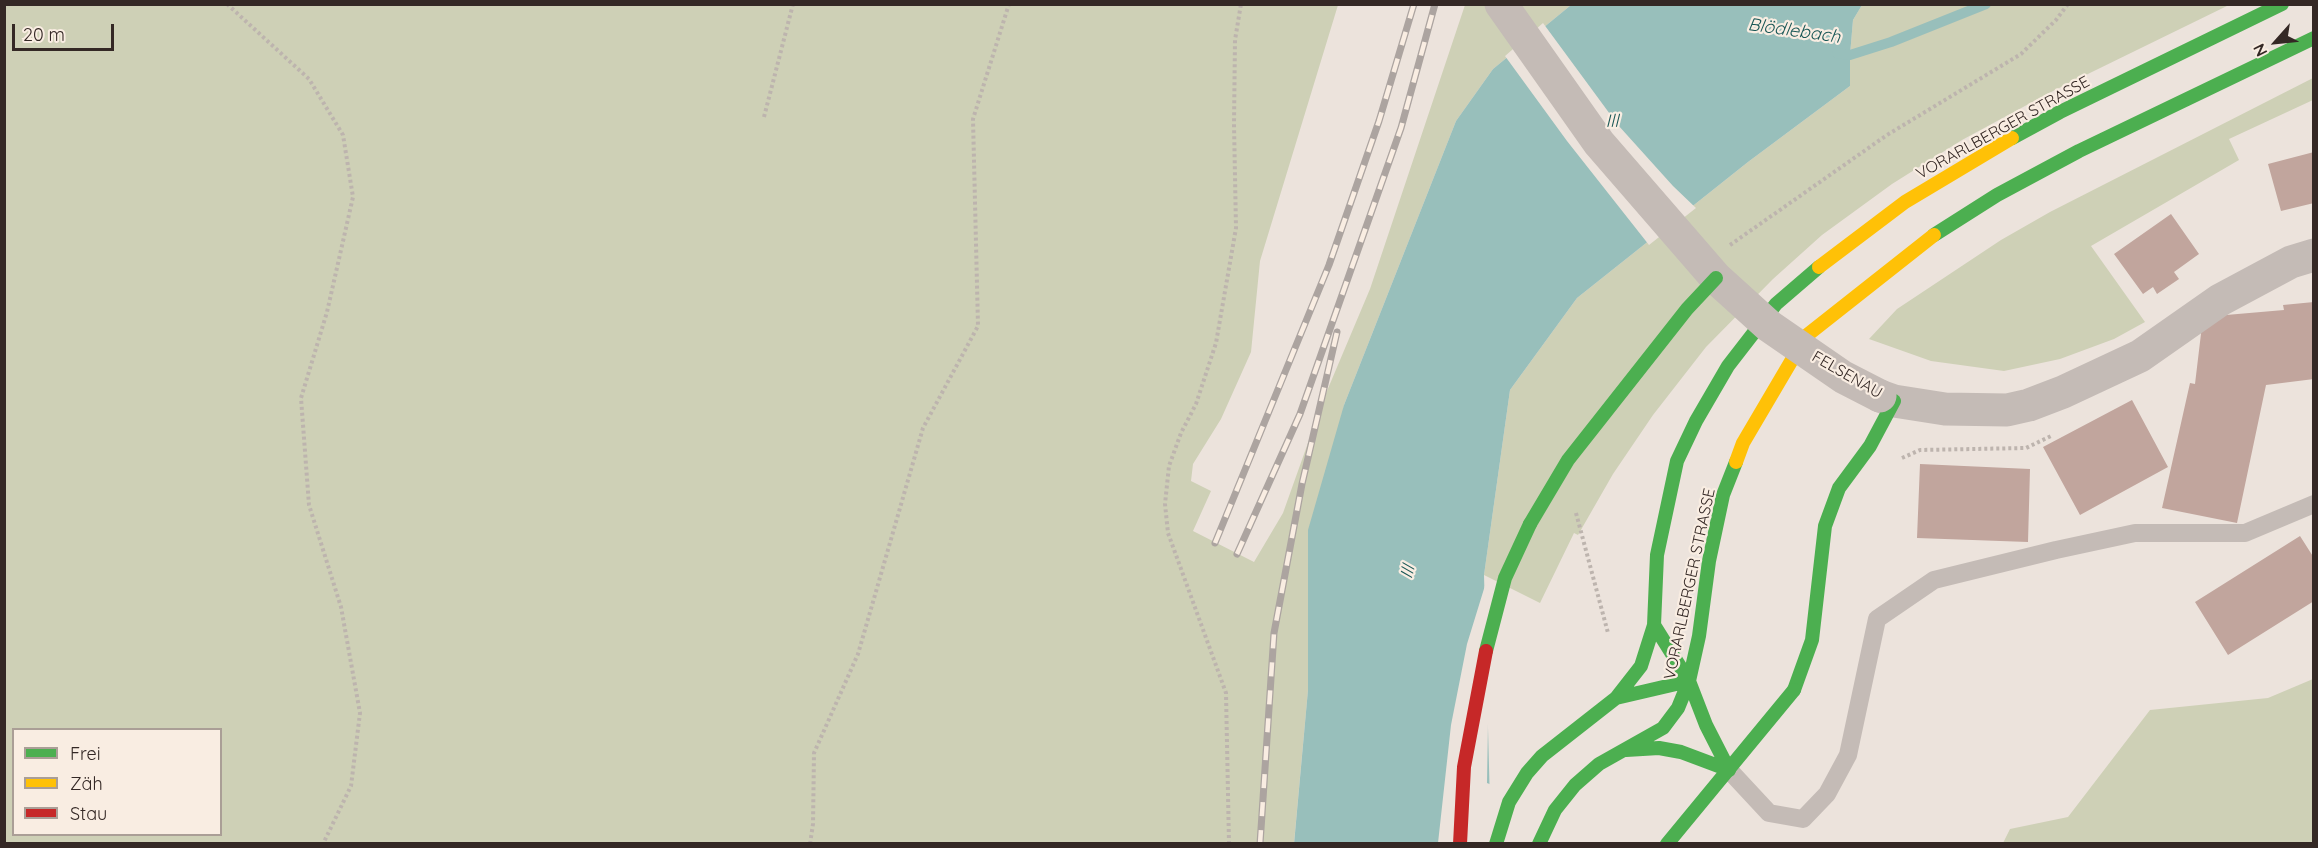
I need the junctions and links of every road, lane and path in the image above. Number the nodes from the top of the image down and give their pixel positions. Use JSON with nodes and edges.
{"nodes":[{"id":1,"x":226,"y":4,"type":"edge"},
{"id":2,"x":794,"y":4,"type":"edge"},
{"id":3,"x":1009,"y":4,"type":"edge"},
{"id":4,"x":1241,"y":4,"type":"edge"},
{"id":5,"x":1501,"y":4,"type":"edge"},
{"id":6,"x":2067,"y":4,"type":"edge"},
{"id":7,"x":2282,"y":4,"type":"edge"},
{"id":8,"x":2056,"y":20,"type":"dead end"},
{"id":9,"x":2313,"y":38,"type":"edge"},
{"id":10,"x":764,"y":117,"type":"dead end"},
{"id":11,"x":2313,"y":255,"type":"edge"},
{"id":12,"x":1716,"y":278,"type":"junction"},
{"id":13,"x":1887,"y":398,"type":"junction"},
{"id":14,"x":2012,"y":450,"type":"dead end"},
{"id":15,"x":1893,"y":463,"type":"dead end"},
{"id":16,"x":2313,"y":504,"type":"edge"},
{"id":17,"x":1654,"y":625,"type":"junction"},
{"id":18,"x":1689,"y":681,"type":"junction"},
{"id":19,"x":1616,"y":698,"type":"junction"},
{"id":20,"x":1622,"y":750,"type":"junction"},
{"id":21,"x":1729,"y":770,"type":"junction"},
{"id":22,"x":323,"y":843,"type":"edge"},
{"id":23,"x":810,"y":843,"type":"edge"},
{"id":24,"x":1229,"y":843,"type":"edge"},
{"id":25,"x":1460,"y":843,"type":"edge"},
{"id":26,"x":1496,"y":843,"type":"edge"},
{"id":27,"x":1539,"y":843,"type":"edge"},
{"id":28,"x":1667,"y":843,"type":"edge"}],
"edges":[{"from":1,"to":22,"type":"path"},
{"from":2,"to":10,"type":"path"},
{"from":3,"to":23,"type":"path"},
{"from":4,"to":24,"type":"path"},
{"from":5,"to":12,"type":"street","name":"FELSENAU","bridge":true},
{"from":6,"to":8,"type":"path"},
{"from":7,"to":17,"type":"main road","name":"VORARLBERGER STRASSE"},
{"from":9,"to":18,"type":"main road","name":"VORARLBERGER STRASSE"},
{"from":11,"to":13,"type":"street","name":"FELSENAU"},
{"from":12,"to":13,"type":"street","name":"FELSENAU","bridge":true},
{"from":12,"to":25,"type":"main road","bridge":true},
{"from":13,"to":28,"type":"main road","bridge":true},
{"from":14,"to":15,"type":"path"},
{"from":16,"to":21,"type":"lane"},
{"from":17,"to":18,"type":"main road"},
{"from":17,"to":19,"type":"main road","name":"VORARLBERGER STRASSE"},
{"from":18,"to":19,"type":"main road"},
{"from":18,"to":20,"type":"main road","name":"VORARLBERGER STRASSE"},
{"from":18,"to":21,"type":"main road"},
{"from":19,"to":26,"type":"main road","name":"VORARLBERGER STRASSE"},
{"from":20,"to":21,"type":"main road"},
{"from":20,"to":27,"type":"main road","name":"VORARLBERGER STRASSE"}]}
